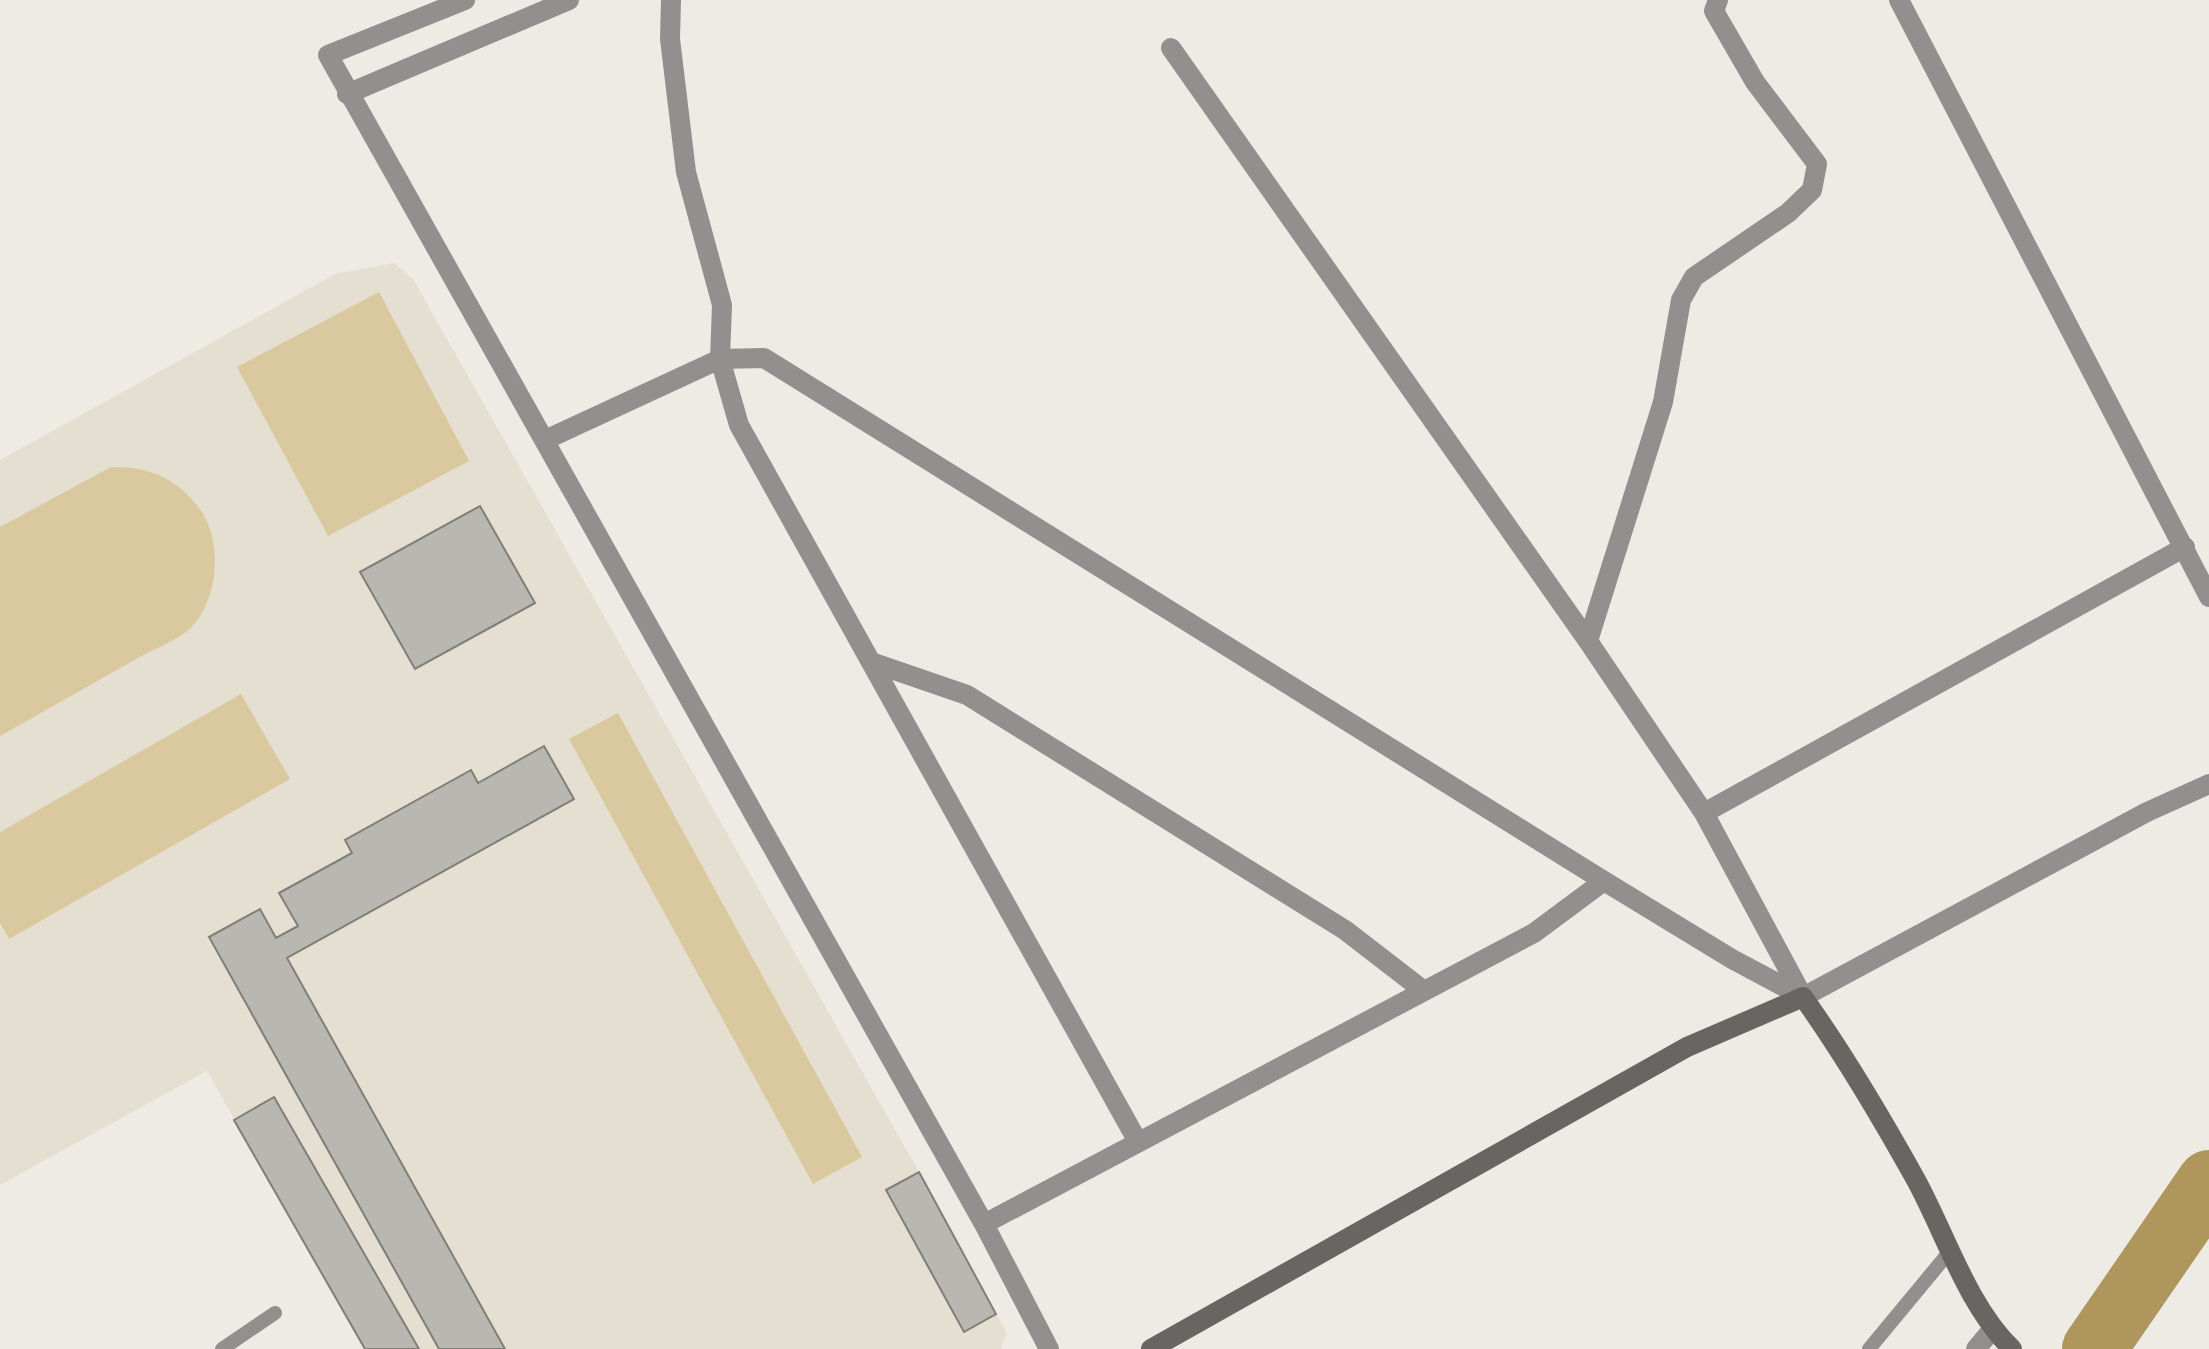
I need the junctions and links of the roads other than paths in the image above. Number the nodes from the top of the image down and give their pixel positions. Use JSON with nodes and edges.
{"nodes":[{"id":1,"x":465,"y":0,"type":"edge"},
{"id":2,"x":569,"y":0,"type":"edge"},
{"id":3,"x":671,"y":0,"type":"edge"},
{"id":4,"x":1718,"y":0,"type":"edge"},
{"id":5,"x":1899,"y":0,"type":"edge"},
{"id":6,"x":1171,"y":48,"type":"dead end"},
{"id":7,"x":347,"y":94,"type":"junction"},
{"id":8,"x":720,"y":359,"type":"junction"},
{"id":9,"x":545,"y":440,"type":"junction"},
{"id":10,"x":2185,"y":547,"type":"junction"},
{"id":11,"x":2209,"y":597,"type":"edge"},
{"id":12,"x":1588,"y":641,"type":"junction"},
{"id":13,"x":871,"y":662,"type":"junction"},
{"id":14,"x":2209,"y":784,"type":"edge"},
{"id":15,"x":1704,"y":813,"type":"junction"},
{"id":16,"x":1604,"y":881,"type":"junction"},
{"id":17,"x":1424,"y":991,"type":"junction"},
{"id":18,"x":1803,"y":997,"type":"junction"},
{"id":19,"x":1138,"y":1142,"type":"junction"},
{"id":20,"x":984,"y":1224,"type":"junction"},
{"id":21,"x":1951,"y":1250,"type":"junction"},
{"id":22,"x":275,"y":1313,"type":"dead end"},
{"id":23,"x":1992,"y":1330,"type":"junction"},
{"id":24,"x":2011,"y":1348,"type":"edge"},
{"id":25,"x":222,"y":1349,"type":"edge"},
{"id":26,"x":1049,"y":1349,"type":"edge"},
{"id":27,"x":1151,"y":1349,"type":"edge"},
{"id":28,"x":1869,"y":1349,"type":"edge"},
{"id":29,"x":1976,"y":1349,"type":"edge"}],
"edges":[{"from":1,"to":7,"type":"street"},
{"from":2,"to":7,"type":"street"},
{"from":3,"to":8,"type":"street"},
{"from":4,"to":12,"type":"street"},
{"from":5,"to":10,"type":"street"},
{"from":6,"to":12,"type":"street"},
{"from":7,"to":9,"type":"street"},
{"from":8,"to":9,"type":"street"},
{"from":8,"to":13,"type":"street"},
{"from":8,"to":16,"type":"street"},
{"from":9,"to":20,"type":"street"},
{"from":10,"to":11,"type":"street"},
{"from":10,"to":15,"type":"street"},
{"from":12,"to":15,"type":"street"},
{"from":13,"to":17,"type":"street"},
{"from":13,"to":19,"type":"street"},
{"from":14,"to":18,"type":"street"},
{"from":15,"to":18,"type":"street"},
{"from":16,"to":17,"type":"street"},
{"from":16,"to":18,"type":"street"},
{"from":17,"to":19,"type":"street"},
{"from":18,"to":21,"type":"street"},
{"from":18,"to":27,"type":"street"},
{"from":19,"to":20,"type":"street"},
{"from":20,"to":26,"type":"street"},
{"from":21,"to":23,"type":"street"},
{"from":21,"to":28,"type":"lane"},
{"from":22,"to":25,"type":"lane"},
{"from":23,"to":24,"type":"street"},
{"from":23,"to":29,"type":"street"}]}
